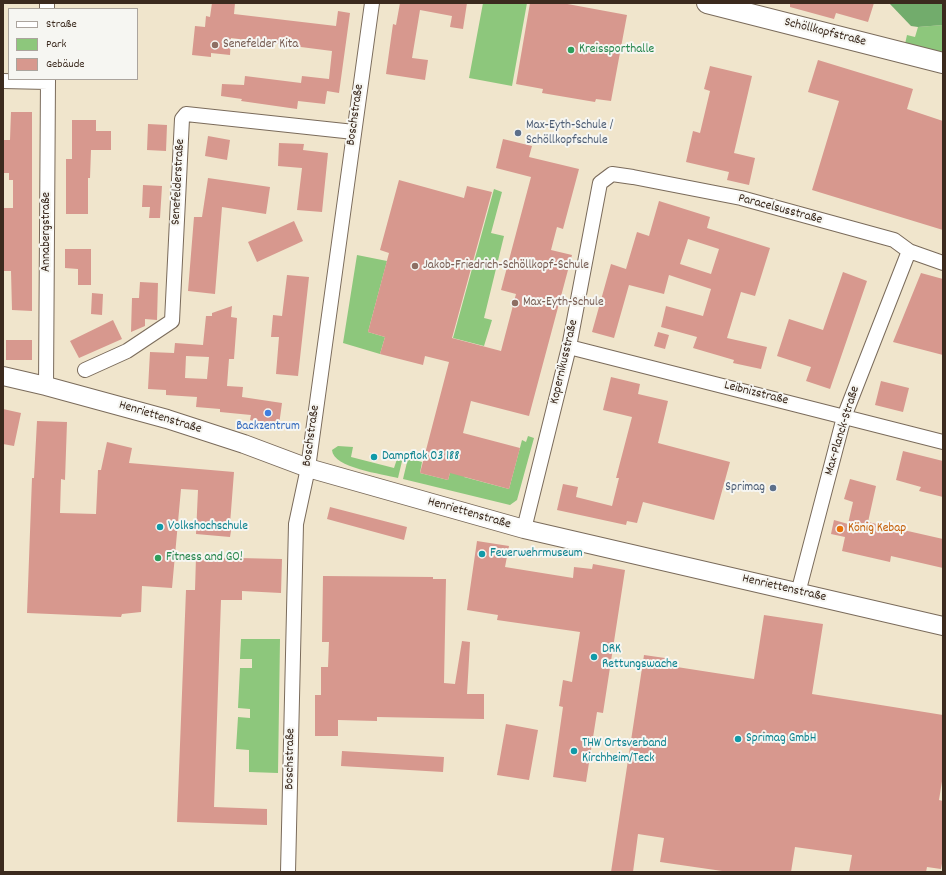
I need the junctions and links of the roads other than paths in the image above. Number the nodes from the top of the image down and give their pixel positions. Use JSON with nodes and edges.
{"nodes":[{"id":1,"x":372,"y":3,"type":"edge"},
{"id":2,"x":707,"y":3,"type":"edge"},
{"id":3,"x":943,"y":64,"type":"edge"},
{"id":4,"x":48,"y":80,"type":"edge"},
{"id":5,"x":3,"y":81,"type":"edge"},
{"id":6,"x":354,"y":132,"type":"junction"},
{"id":7,"x":612,"y":174,"type":"joint"},
{"id":8,"x":909,"y":252,"type":"junction"},
{"id":9,"x":943,"y":263,"type":"edge"},
{"id":10,"x":569,"y":347,"type":"junction"},
{"id":11,"x":85,"y":370,"type":"dead end"},
{"id":12,"x":3,"y":376,"type":"edge"},
{"id":13,"x":46,"y":386,"type":"junction"},
{"id":14,"x":844,"y":416,"type":"junction"},
{"id":15,"x":943,"y":442,"type":"edge"},
{"id":16,"x":308,"y":468,"type":"junction"},
{"id":17,"x":524,"y":529,"type":"junction"},
{"id":18,"x":798,"y":593,"type":"junction"},
{"id":19,"x":943,"y":626,"type":"edge"},
{"id":20,"x":288,"y":872,"type":"edge"}],
"edges":[{"from":1,"to":6,"type":"street","name":"Boschstraße"},
{"from":2,"to":3,"type":"main road","name":"Schöllkopfstraße"},
{"from":4,"to":5,"type":"street"},
{"from":4,"to":13,"type":"street","name":"Annabergstraße"},
{"from":6,"to":11,"type":"street","name":"Senefelderstraße"},
{"from":6,"to":16,"type":"street","name":"Boschstraße"},
{"from":7,"to":8,"type":"street","name":"Paracelsusstraße"},
{"from":7,"to":10,"type":"street","name":"Kopernikusstraße"},
{"from":8,"to":9,"type":"street","name":"Paracelsusstraße"},
{"from":8,"to":14,"type":"street","name":"Max-Planck-Straße"},
{"from":10,"to":14,"type":"street","name":"Leibnizstraße"},
{"from":10,"to":17,"type":"street","name":"Kopernikusstraße"},
{"from":12,"to":13,"type":"street","name":"Henriettenstraße"},
{"from":13,"to":16,"type":"street","name":"Henriettenstraße"},
{"from":14,"to":15,"type":"street","name":"Leibnizstraße"},
{"from":14,"to":18,"type":"street","name":"Max-Planck-Straße"},
{"from":16,"to":17,"type":"street","name":"Henriettenstraße"},
{"from":16,"to":20,"type":"street","name":"Boschstraße"},
{"from":17,"to":18,"type":"street","name":"Henriettenstraße"},
{"from":18,"to":19,"type":"street","name":"Henriettenstraße"}]}
